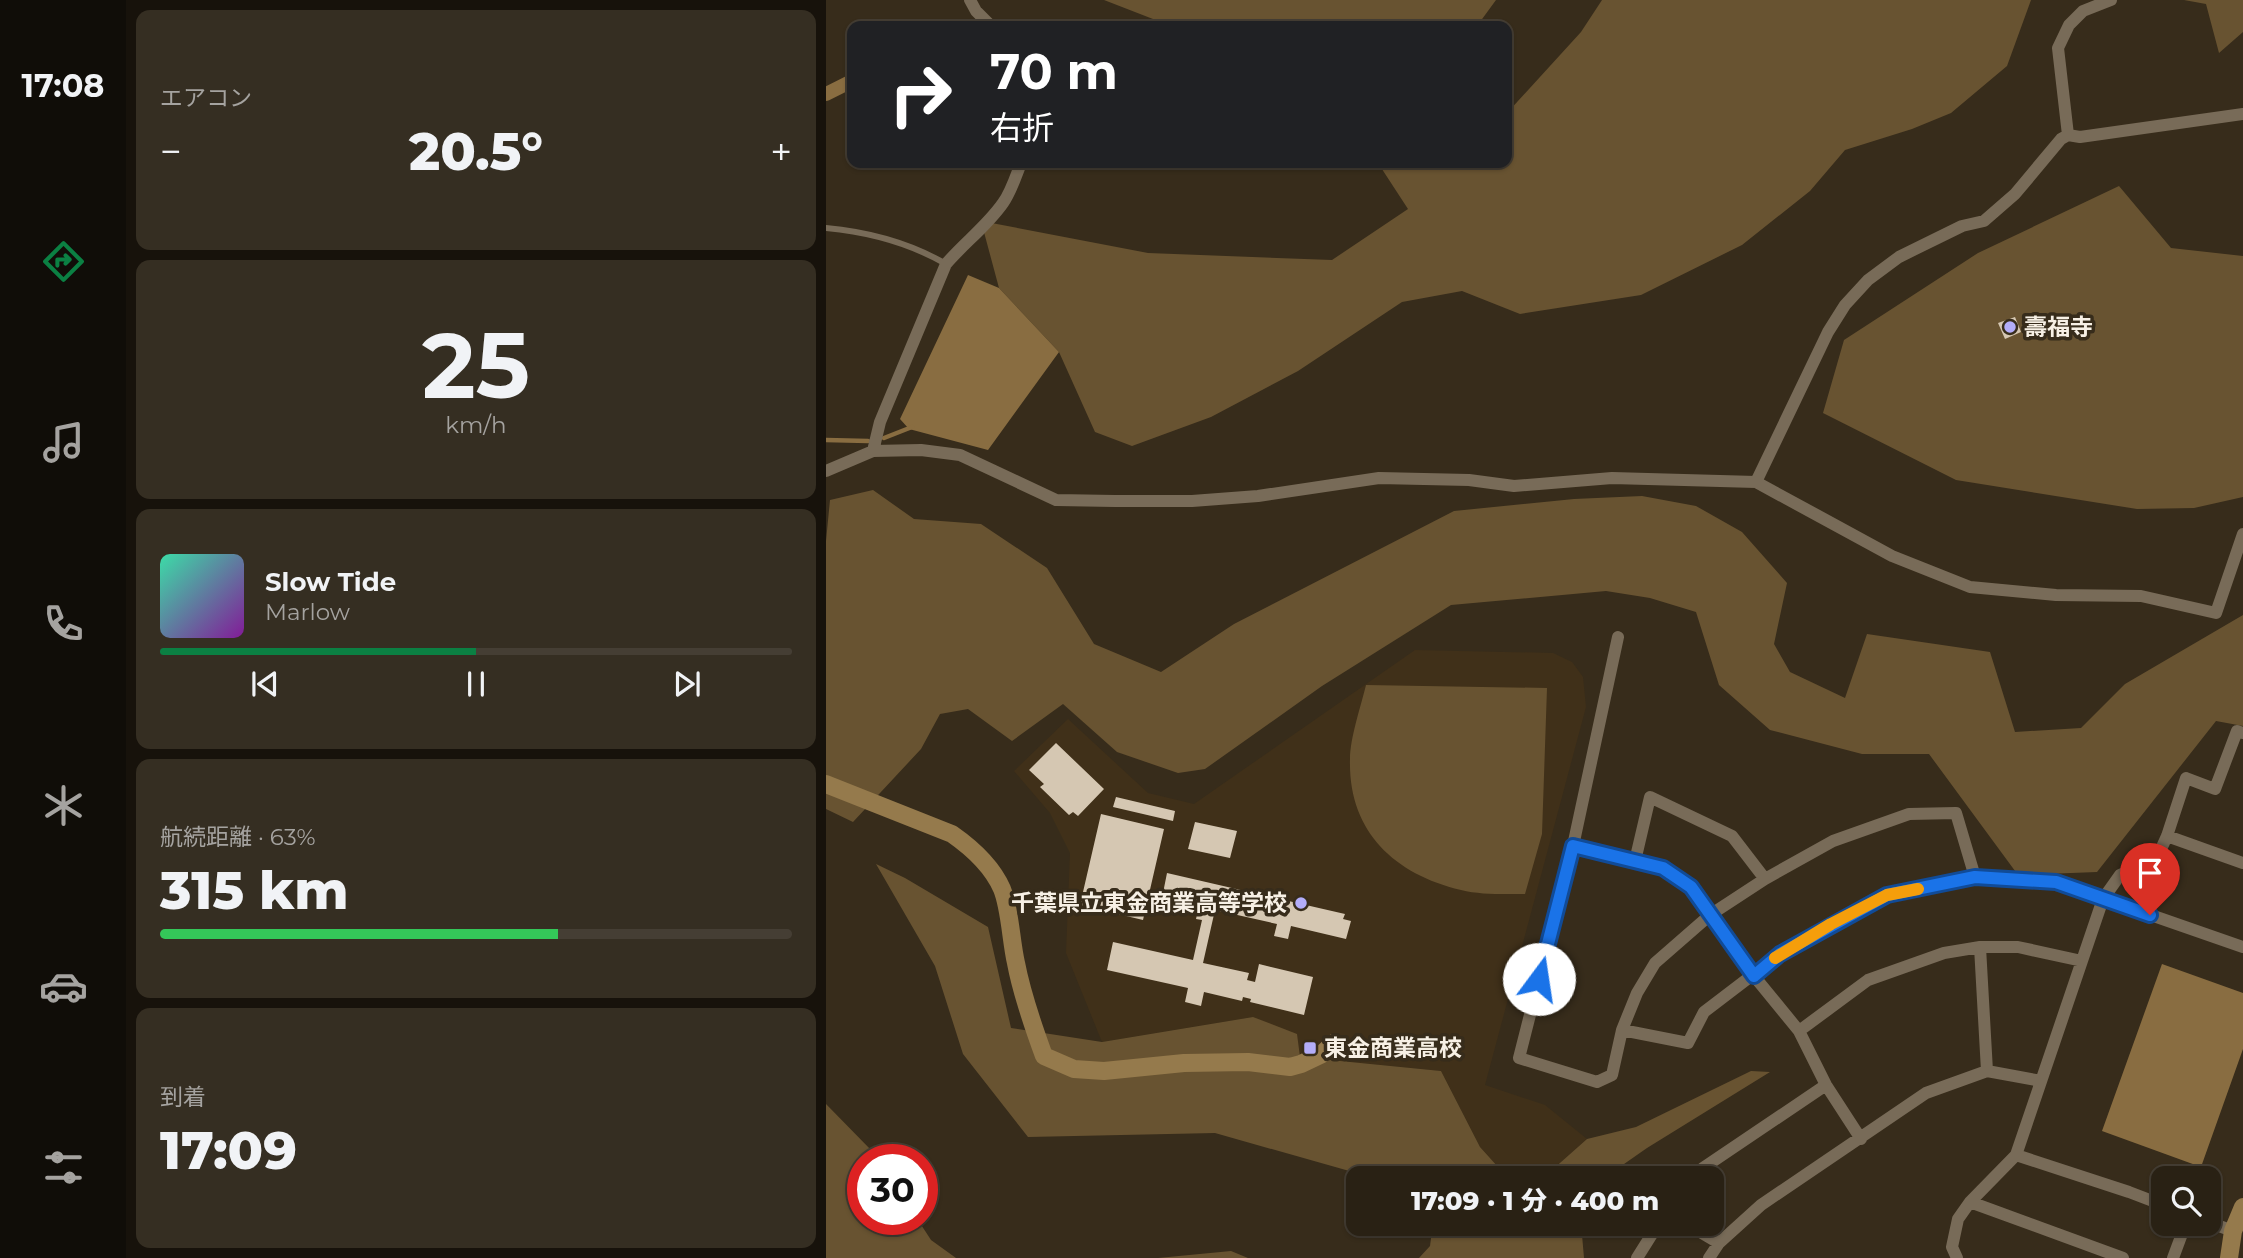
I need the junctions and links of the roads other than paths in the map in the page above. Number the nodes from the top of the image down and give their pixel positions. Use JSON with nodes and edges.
{"nodes":[{"id":1,"x":970,"y":0,"type":"edge"},
{"id":2,"x":2111,"y":0,"type":"edge"},
{"id":3,"x":986,"y":21,"type":"edge"},
{"id":4,"x":2243,"y":114,"type":"edge"},
{"id":5,"x":2068,"y":135,"type":"junction"},
{"id":6,"x":1019,"y":168,"type":"edge"},
{"id":7,"x":826,"y":228,"type":"edge"},
{"id":8,"x":946,"y":264,"type":"junction"},
{"id":9,"x":873,"y":451,"type":"junction"},
{"id":10,"x":826,"y":471,"type":"edge"},
{"id":11,"x":1756,"y":482,"type":"junction"},
{"id":12,"x":2243,"y":534,"type":"edge"},
{"id":13,"x":1618,"y":637,"type":"dead end"},
{"id":14,"x":2243,"y":733,"type":"edge"},
{"id":15,"x":826,"y":784,"type":"edge"},
{"id":16,"x":2167,"y":836,"type":"junction"},
{"id":17,"x":1573,"y":846,"type":"junction"},
{"id":18,"x":1636,"y":861,"type":"junction"},
{"id":19,"x":2243,"y":863,"type":"edge"},
{"id":20,"x":1975,"y":877,"type":"junction"},
{"id":21,"x":1765,"y":879,"type":"junction"},
{"id":22,"x":2103,"y":899,"type":"junction"},
{"id":23,"x":1710,"y":915,"type":"junction"},
{"id":24,"x":1980,"y":947,"type":"junction"},
{"id":25,"x":2243,"y":947,"type":"edge"},
{"id":26,"x":2082,"y":961,"type":"junction"},
{"id":27,"x":1754,"y":976,"type":"junction"},
{"id":28,"x":1622,"y":1030,"type":"junction"},
{"id":29,"x":1799,"y":1031,"type":"junction"},
{"id":30,"x":1335,"y":1043,"type":"dead end"},
{"id":31,"x":1987,"y":1070,"type":"junction"},
{"id":32,"x":2041,"y":1081,"type":"junction"},
{"id":33,"x":1826,"y":1085,"type":"junction"},
{"id":34,"x":1861,"y":1139,"type":"junction"},
{"id":35,"x":2016,"y":1156,"type":"junction"},
{"id":36,"x":1706,"y":1166,"type":"edge"},
{"id":37,"x":2151,"y":1200,"type":"edge"},
{"id":38,"x":1970,"y":1202,"type":"junction"},
{"id":39,"x":2243,"y":1207,"type":"edge"},
{"id":40,"x":2221,"y":1227,"type":"edge"},
{"id":41,"x":2233,"y":1231,"type":"junction"},
{"id":42,"x":1651,"y":1236,"type":"edge"},
{"id":43,"x":1706,"y":1236,"type":"edge"},
{"id":44,"x":2181,"y":1236,"type":"edge"},
{"id":45,"x":1718,"y":1243,"type":"junction"},
{"id":46,"x":1637,"y":1258,"type":"edge"},
{"id":47,"x":1709,"y":1258,"type":"edge"},
{"id":48,"x":1957,"y":1258,"type":"edge"},
{"id":49,"x":2123,"y":1258,"type":"edge"},
{"id":50,"x":2173,"y":1258,"type":"edge"},
{"id":51,"x":2229,"y":1258,"type":"edge"}],
"edges":[{"from":1,"to":3,"type":"street"},
{"from":2,"to":5,"type":"street"},
{"from":4,"to":5,"type":"street"},
{"from":5,"to":11,"type":"street"},
{"from":6,"to":8,"type":"street"},
{"from":7,"to":8,"type":"lane"},
{"from":8,"to":9,"type":"street"},
{"from":9,"to":10,"type":"street"},
{"from":9,"to":11,"type":"street"},
{"from":11,"to":12,"type":"street"},
{"from":13,"to":17,"type":"street"},
{"from":14,"to":16,"type":"street"},
{"from":15,"to":30,"type":"street"},
{"from":16,"to":19,"type":"street"},
{"from":16,"to":22,"type":"street"},
{"from":17,"to":18,"type":"street"},
{"from":17,"to":28,"type":"street"},
{"from":18,"to":21,"type":"street"},
{"from":18,"to":23,"type":"street"},
{"from":20,"to":21,"type":"street"},
{"from":20,"to":22,"type":"street"},
{"from":20,"to":27,"type":"street"},
{"from":21,"to":23,"type":"street"},
{"from":22,"to":25,"type":"street"},
{"from":22,"to":26,"type":"street"},
{"from":23,"to":27,"type":"street"},
{"from":23,"to":28,"type":"street"},
{"from":24,"to":26,"type":"street"},
{"from":24,"to":29,"type":"street"},
{"from":24,"to":31,"type":"street"},
{"from":26,"to":32,"type":"street"},
{"from":27,"to":28,"type":"street"},
{"from":27,"to":29,"type":"street"},
{"from":29,"to":33,"type":"street"},
{"from":31,"to":32,"type":"street"},
{"from":31,"to":34,"type":"street"},
{"from":32,"to":35,"type":"street"},
{"from":33,"to":34,"type":"street"},
{"from":33,"to":36,"type":"street"},
{"from":34,"to":45,"type":"street"},
{"from":35,"to":37,"type":"street"},
{"from":35,"to":38,"type":"street"},
{"from":38,"to":48,"type":"street"},
{"from":38,"to":49,"type":"street"},
{"from":39,"to":41,"type":"street"},
{"from":40,"to":41,"type":"street"},
{"from":41,"to":51,"type":"street"},
{"from":42,"to":46,"type":"street"},
{"from":43,"to":45,"type":"street"},
{"from":44,"to":50,"type":"street"},
{"from":45,"to":47,"type":"street"}]}
